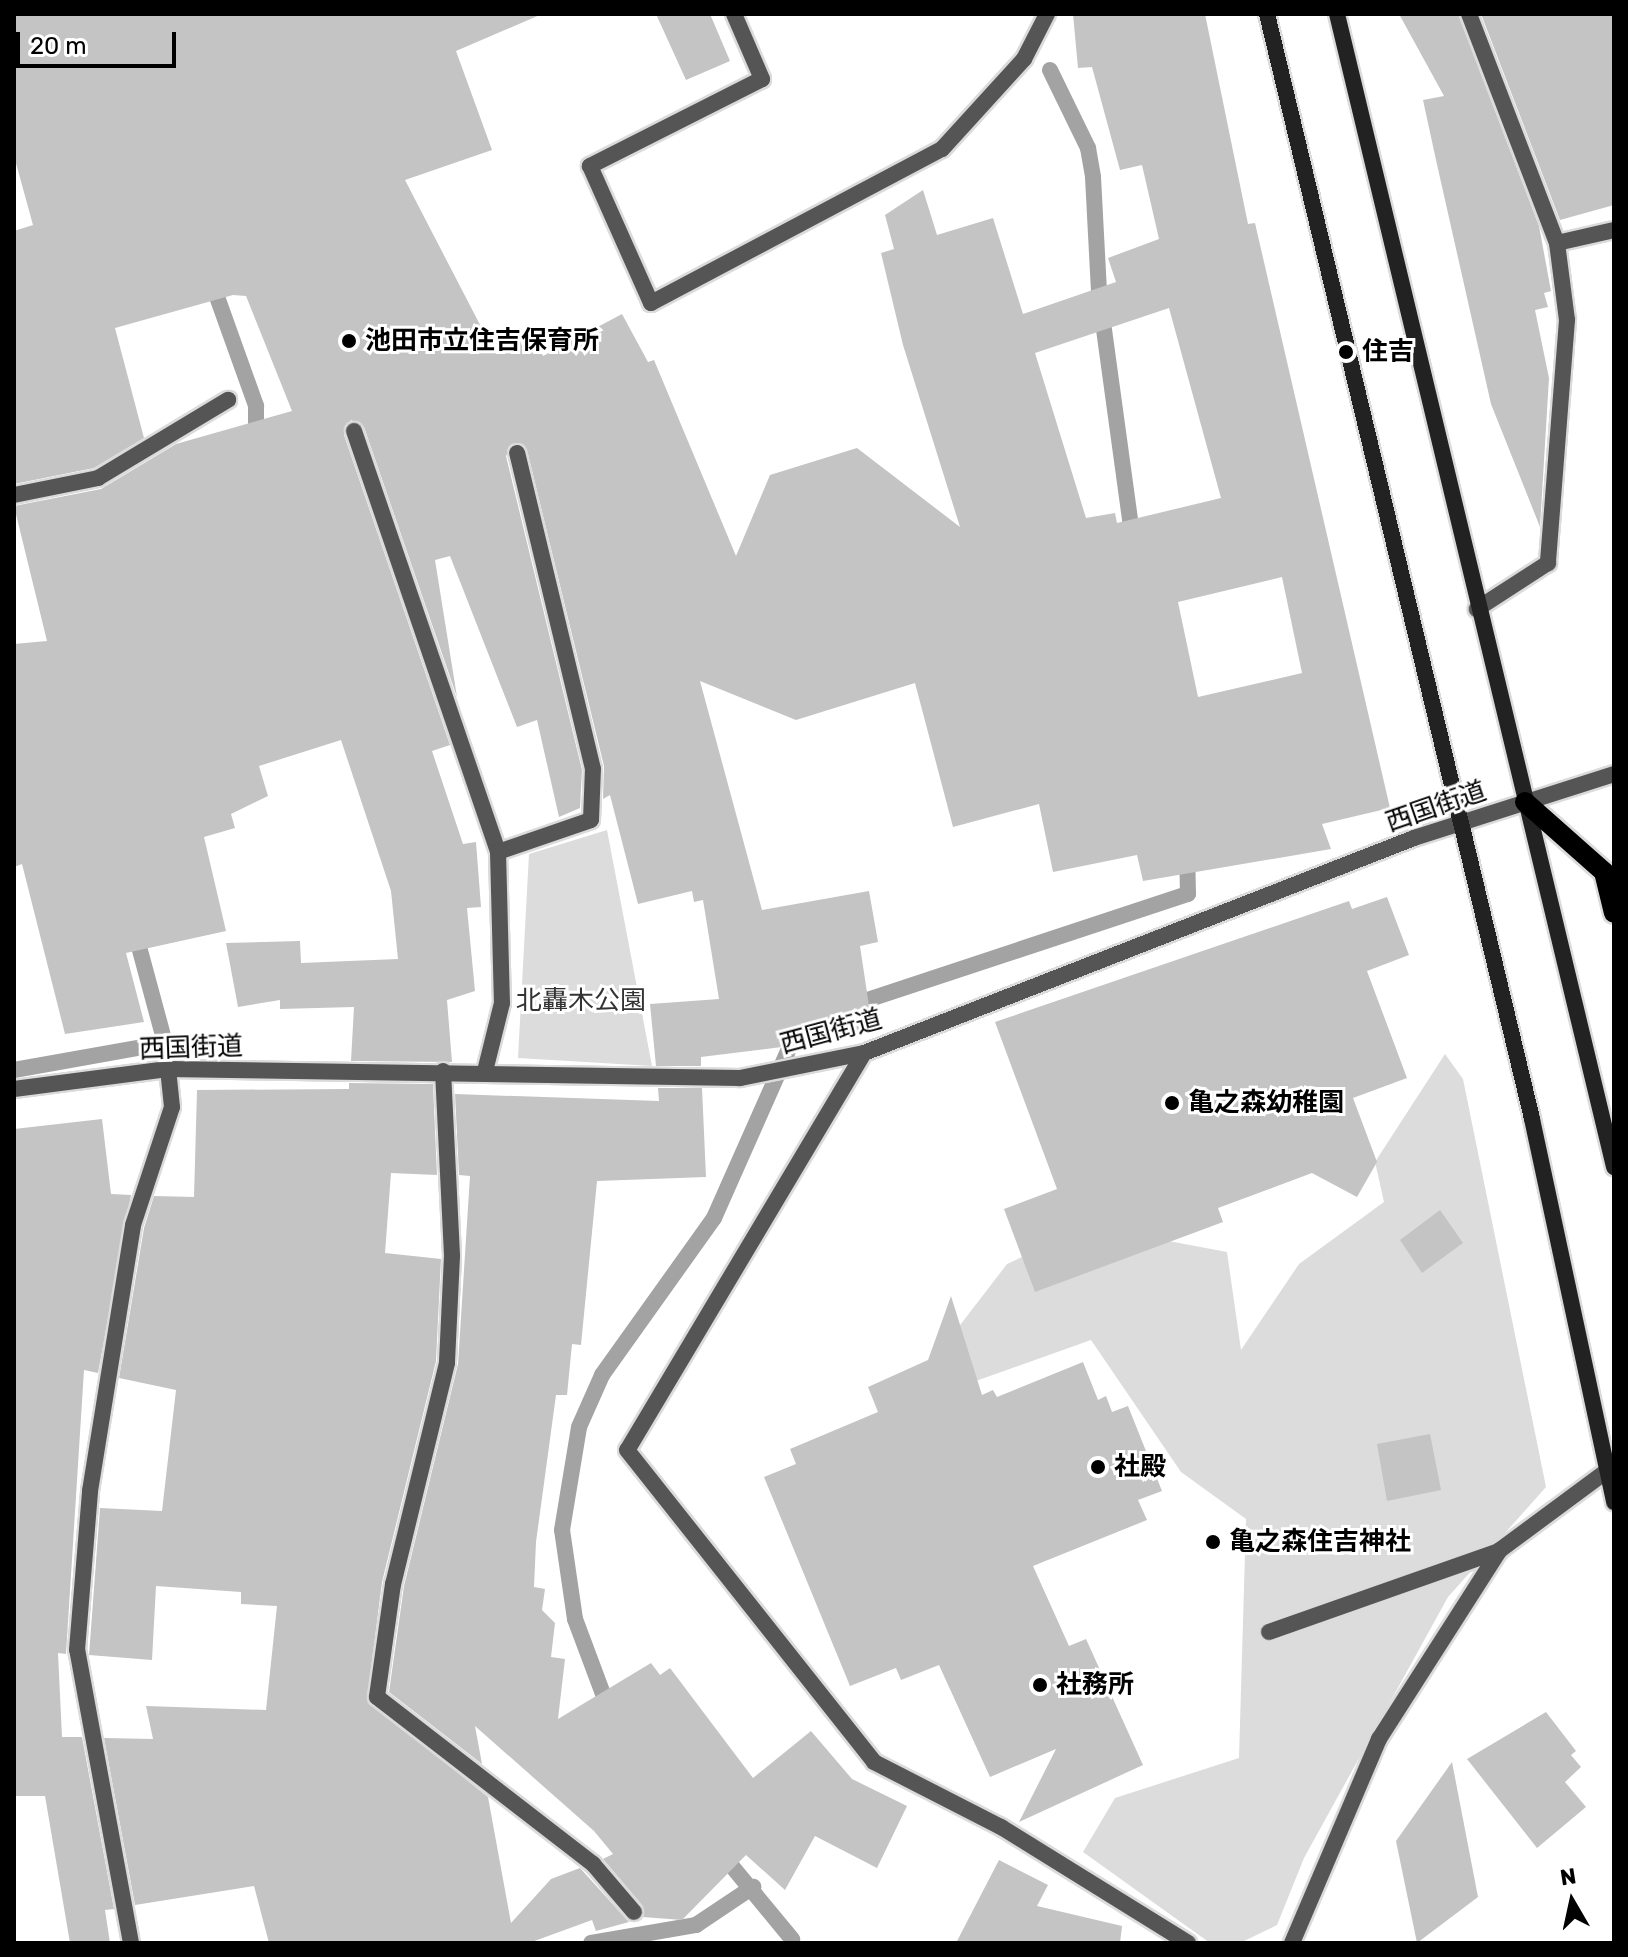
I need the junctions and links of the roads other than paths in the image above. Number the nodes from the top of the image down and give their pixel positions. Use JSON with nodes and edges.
{"nodes":[{"id":1,"x":734,"y":14,"type":"edge"},
{"id":2,"x":1047,"y":14,"type":"edge"},
{"id":3,"x":1267,"y":14,"type":"edge"},
{"id":4,"x":1337,"y":14,"type":"edge"},
{"id":5,"x":1469,"y":14,"type":"edge"},
{"id":6,"x":1614,"y":230,"type":"edge"},
{"id":7,"x":1557,"y":243,"type":"junction"},
{"id":8,"x":228,"y":400,"type":"dead end"},
{"id":9,"x":354,"y":431,"type":"dead end"},
{"id":10,"x":517,"y":453,"type":"dead end"},
{"id":11,"x":14,"y":495,"type":"edge"},
{"id":12,"x":1477,"y":609,"type":"junction"},
{"id":13,"x":1614,"y":774,"type":"edge"},
{"id":14,"x":1525,"y":802,"type":"junction"},
{"id":15,"x":1460,"y":823,"type":"junction"},
{"id":16,"x":498,"y":852,"type":"junction"},
{"id":17,"x":1614,"y":913,"type":"edge"},
{"id":18,"x":864,"y":1053,"type":"junction"},
{"id":19,"x":168,"y":1069,"type":"junction"},
{"id":20,"x":443,"y":1071,"type":"junction"},
{"id":21,"x":485,"y":1071,"type":"junction"},
{"id":22,"x":14,"y":1089,"type":"edge"},
{"id":23,"x":1614,"y":1167,"type":"edge"},
{"id":24,"x":1608,"y":1470,"type":"junction"},
{"id":25,"x":1614,"y":1502,"type":"edge"},
{"id":26,"x":1500,"y":1550,"type":"junction"},
{"id":27,"x":1269,"y":1632,"type":"dead end"},
{"id":28,"x":634,"y":1912,"type":"dead end"},
{"id":29,"x":131,"y":1943,"type":"edge"},
{"id":30,"x":1188,"y":1943,"type":"edge"},
{"id":31,"x":1292,"y":1943,"type":"edge"}],
"edges":[{"from":1,"to":2,"type":"street"},
{"from":3,"to":15,"type":"street"},
{"from":4,"to":12,"type":"street"},
{"from":5,"to":7,"type":"street"},
{"from":6,"to":7,"type":"street"},
{"from":7,"to":12,"type":"street"},
{"from":8,"to":11,"type":"street"},
{"from":9,"to":16,"type":"street"},
{"from":10,"to":16,"type":"street"},
{"from":12,"to":14,"type":"street"},
{"from":13,"to":14,"type":"street","name":"西国街道"},
{"from":14,"to":15,"type":"street","name":"西国街道"},
{"from":14,"to":17,"type":"main road"},
{"from":14,"to":23,"type":"street"},
{"from":15,"to":18,"type":"street","name":"西国街道"},
{"from":15,"to":24,"type":"street"},
{"from":16,"to":21,"type":"street"},
{"from":18,"to":21,"type":"street","name":"西国街道"},
{"from":18,"to":30,"type":"street"},
{"from":19,"to":20,"type":"street","name":"西国街道"},
{"from":19,"to":22,"type":"street","name":"西国街道"},
{"from":19,"to":29,"type":"street"},
{"from":20,"to":21,"type":"street","name":"西国街道"},
{"from":20,"to":28,"type":"street"},
{"from":24,"to":25,"type":"street"},
{"from":24,"to":26,"type":"street"},
{"from":26,"to":27,"type":"street"},
{"from":26,"to":31,"type":"street"}]}
